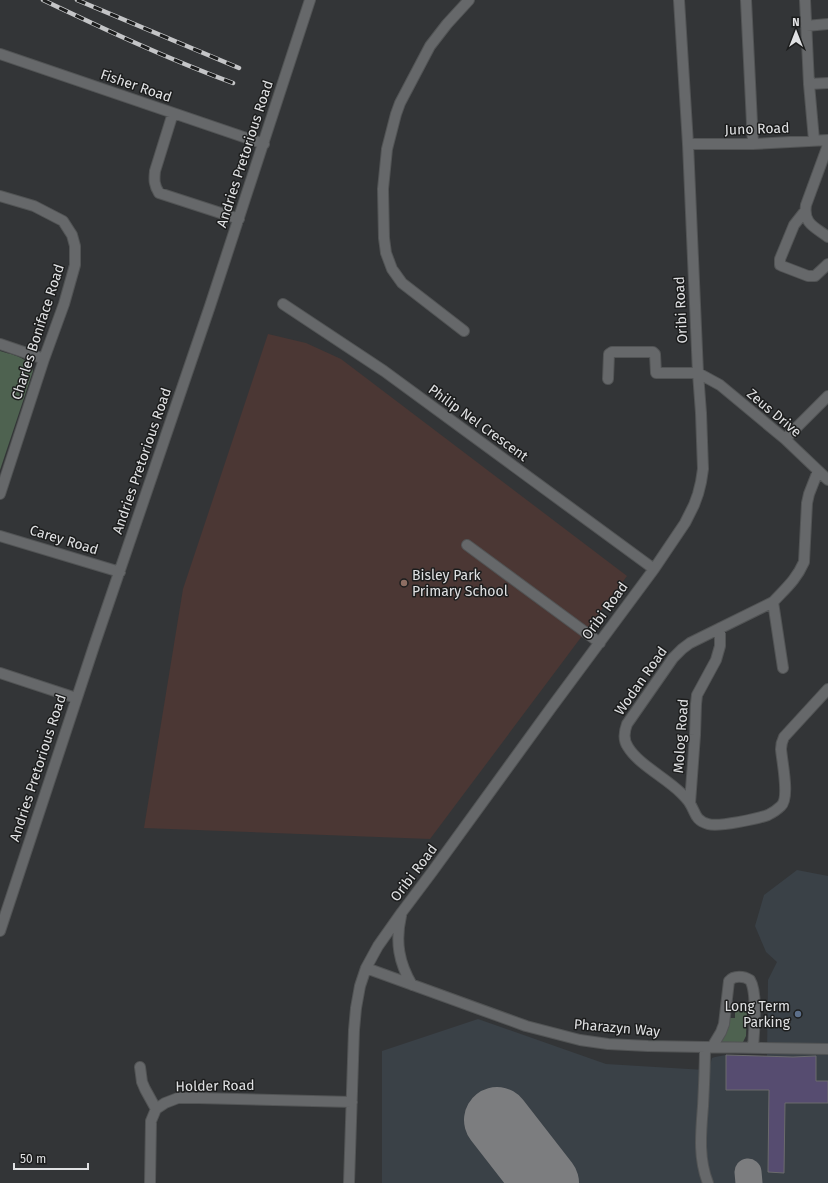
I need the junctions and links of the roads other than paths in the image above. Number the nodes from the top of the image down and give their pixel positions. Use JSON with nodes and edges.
{"nodes":[{"id":1,"x":310,"y":0,"type":"edge"},
{"id":2,"x":469,"y":0,"type":"edge"},
{"id":3,"x":679,"y":0,"type":"edge"},
{"id":4,"x":746,"y":0,"type":"edge"},
{"id":5,"x":805,"y":0,"type":"edge"},
{"id":6,"x":828,"y":24,"type":"edge"},
{"id":7,"x":806,"y":26,"type":"junction"},
{"id":8,"x":0,"y":54,"type":"edge"},
{"id":9,"x":828,"y":83,"type":"edge"},
{"id":10,"x":809,"y":84,"type":"junction"},
{"id":11,"x":173,"y":113,"type":"junction"},
{"id":12,"x":814,"y":140,"type":"junction"},
{"id":13,"x":828,"y":140,"type":"edge"},
{"id":14,"x":264,"y":144,"type":"junction"},
{"id":15,"x":688,"y":144,"type":"junction"},
{"id":16,"x":753,"y":144,"type":"junction"},
{"id":17,"x":828,"y":145,"type":"edge"},
{"id":18,"x":0,"y":196,"type":"edge"},
{"id":19,"x":805,"y":211,"type":"junction"},
{"id":20,"x":239,"y":219,"type":"junction"},
{"id":21,"x":828,"y":237,"type":"edge"},
{"id":22,"x":828,"y":264,"type":"edge"},
{"id":23,"x":283,"y":304,"type":"dead end"},
{"id":24,"x":464,"y":331,"type":"dead end"},
{"id":25,"x":0,"y":344,"type":"edge"},
{"id":26,"x":44,"y":359,"type":"junction"},
{"id":27,"x":698,"y":373,"type":"junction"},
{"id":28,"x":608,"y":379,"type":"dead end"},
{"id":29,"x":828,"y":396,"type":"edge"},
{"id":30,"x":785,"y":439,"type":"junction"},
{"id":31,"x":818,"y":471,"type":"junction"},
{"id":32,"x":828,"y":480,"type":"edge"},
{"id":33,"x":0,"y":494,"type":"edge"},
{"id":34,"x":0,"y":536,"type":"edge"},
{"id":35,"x":467,"y":545,"type":"dead end"},
{"id":36,"x":654,"y":569,"type":"junction"},
{"id":37,"x":120,"y":572,"type":"junction"},
{"id":38,"x":773,"y":602,"type":"junction"},
{"id":39,"x":720,"y":628,"type":"junction"},
{"id":40,"x":600,"y":643,"type":"junction"},
{"id":41,"x":783,"y":668,"type":"dead end"},
{"id":42,"x":0,"y":673,"type":"edge"},
{"id":43,"x":828,"y":689,"type":"edge"},
{"id":44,"x":76,"y":698,"type":"junction"},
{"id":45,"x":690,"y":803,"type":"junction"},
{"id":46,"x":402,"y":912,"type":"junction"},
{"id":47,"x":0,"y":931,"type":"edge"},
{"id":48,"x":366,"y":968,"type":"junction"},
{"id":49,"x":412,"y":985,"type":"junction"},
{"id":50,"x":708,"y":1047,"type":"junction"},
{"id":51,"x":753,"y":1048,"type":"junction"},
{"id":52,"x":828,"y":1049,"type":"edge"},
{"id":53,"x":140,"y":1067,"type":"dead end"},
{"id":54,"x":352,"y":1102,"type":"junction"},
{"id":55,"x":156,"y":1109,"type":"junction"},
{"id":56,"x":150,"y":1183,"type":"edge"},
{"id":57,"x":349,"y":1183,"type":"edge"},
{"id":58,"x":708,"y":1183,"type":"edge"}],
"edges":[{"from":1,"to":14,"type":"street","name":"Andries Pretorious Road"},
{"from":2,"to":24,"type":"street"},
{"from":3,"to":15,"type":"street","name":"Oribi Road"},
{"from":4,"to":16,"type":"street"},
{"from":5,"to":7,"type":"street"},
{"from":6,"to":7,"type":"street"},
{"from":7,"to":10,"type":"street"},
{"from":8,"to":11,"type":"street","name":"Fisher Road"},
{"from":9,"to":10,"type":"street"},
{"from":10,"to":12,"type":"street"},
{"from":11,"to":14,"type":"street","name":"Fisher Road"},
{"from":11,"to":20,"type":"street"},
{"from":12,"to":13,"type":"street","name":"Juno Road"},
{"from":12,"to":16,"type":"street","name":"Juno Road"},
{"from":14,"to":20,"type":"street","name":"Andries Pretorious Road"},
{"from":15,"to":16,"type":"street","name":"Juno Road"},
{"from":15,"to":27,"type":"street","name":"Oribi Road"},
{"from":17,"to":19,"type":"street"},
{"from":18,"to":26,"type":"street","name":"Charles Boniface Road"},
{"from":19,"to":21,"type":"street"},
{"from":19,"to":22,"type":"street"},
{"from":20,"to":37,"type":"street","name":"Andries Pretorious Road"},
{"from":23,"to":36,"type":"street","name":"Philip Nel Crescent"},
{"from":25,"to":26,"type":"street"},
{"from":26,"to":33,"type":"street","name":"Charles Boniface Road"},
{"from":27,"to":28,"type":"street"},
{"from":27,"to":30,"type":"street","name":"Zeus Drive"},
{"from":27,"to":36,"type":"street","name":"Oribi Road"},
{"from":29,"to":30,"type":"street"},
{"from":30,"to":31,"type":"street","name":"Zeus Drive"},
{"from":31,"to":32,"type":"street","name":"Zeus Drive"},
{"from":31,"to":38,"type":"street","name":"Wodan Road"},
{"from":34,"to":37,"type":"street","name":"Carey Road"},
{"from":35,"to":40,"type":"street"},
{"from":36,"to":40,"type":"street","name":"Oribi Road"},
{"from":37,"to":44,"type":"street","name":"Andries Pretorious Road"},
{"from":38,"to":39,"type":"street","name":"Wodan Road"},
{"from":38,"to":41,"type":"street"},
{"from":39,"to":45,"type":"street","name":"Molog Road"},
{"from":39,"to":45,"type":"street","name":"Wodan Road"},
{"from":40,"to":46,"type":"street","name":"Oribi Road"},
{"from":42,"to":44,"type":"street"},
{"from":43,"to":45,"type":"street","name":"Wodan Road"},
{"from":44,"to":47,"type":"street","name":"Andries Pretorious Road"},
{"from":46,"to":48,"type":"street","name":"Oribi Road"},
{"from":46,"to":49,"type":"street"},
{"from":48,"to":49,"type":"street","name":"Pharazyn Way"},
{"from":48,"to":54,"type":"street","name":"Oribi Road"},
{"from":49,"to":50,"type":"street","name":"Pharazyn Way"},
{"from":50,"to":51,"type":"street","name":"Pharazyn Way"},
{"from":50,"to":51,"type":"street"},
{"from":50,"to":58,"type":"street"},
{"from":51,"to":52,"type":"street","name":"Pharazyn Way"},
{"from":53,"to":55,"type":"street"},
{"from":54,"to":55,"type":"street","name":"Holder Road"},
{"from":54,"to":57,"type":"street","name":"Oribi Road"},
{"from":55,"to":56,"type":"street"}]}
